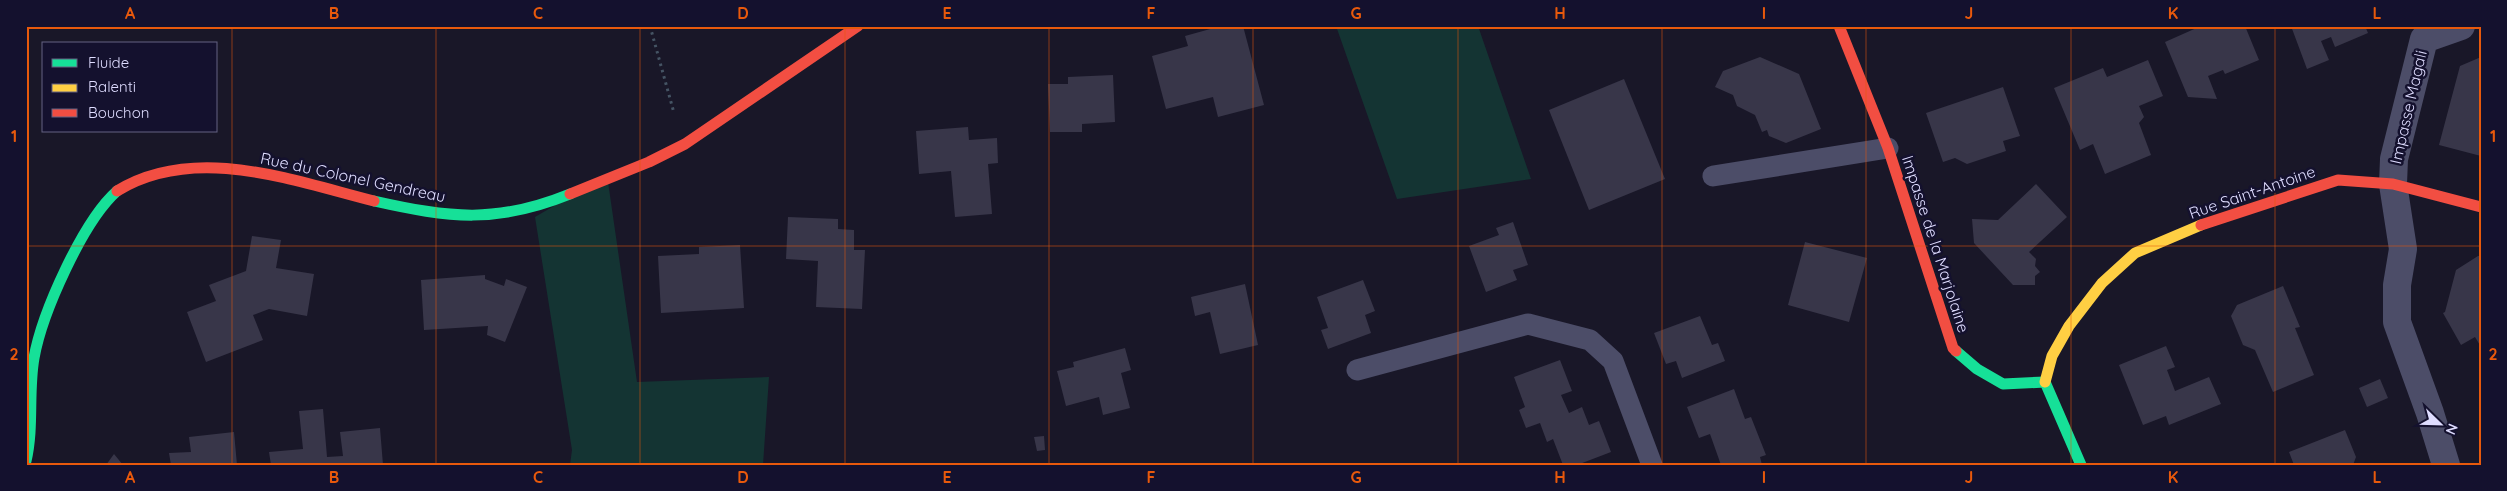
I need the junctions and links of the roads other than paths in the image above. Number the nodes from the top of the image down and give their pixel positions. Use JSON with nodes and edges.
{"nodes":[{"id":1,"x":858,"y":26,"type":"edge"},
{"id":2,"x":1839,"y":26,"type":"edge"},
{"id":3,"x":2460,"y":26,"type":"edge"},
{"id":4,"x":1888,"y":148,"type":"junction"},
{"id":5,"x":1712,"y":176,"type":"dead end"},
{"id":6,"x":2393,"y":184,"type":"junction"},
{"id":7,"x":2481,"y":207,"type":"edge"},
{"id":8,"x":1357,"y":370,"type":"dead end"},
{"id":9,"x":2045,"y":382,"type":"junction"},
{"id":10,"x":26,"y":461,"type":"edge"},
{"id":11,"x":1652,"y":465,"type":"edge"},
{"id":12,"x":2081,"y":465,"type":"edge"},
{"id":13,"x":2446,"y":465,"type":"edge"}],
"edges":[{"from":1,"to":10,"type":"street","name":"Rue du Colonel Gendreau"},
{"from":2,"to":4,"type":"street","name":"Impasse de la Marjolaine"},
{"from":3,"to":6,"type":"street","name":"Impasse Magali"},
{"from":4,"to":5,"type":"lane"},
{"from":4,"to":9,"type":"street","name":"Impasse de la Marjolaine"},
{"from":6,"to":7,"type":"street","name":"Rue Saint-Antoine"},
{"from":6,"to":9,"type":"street","name":"Rue Saint-Antoine"},
{"from":6,"to":13,"type":"street"},
{"from":8,"to":11,"type":"lane"},
{"from":9,"to":12,"type":"street"}]}
